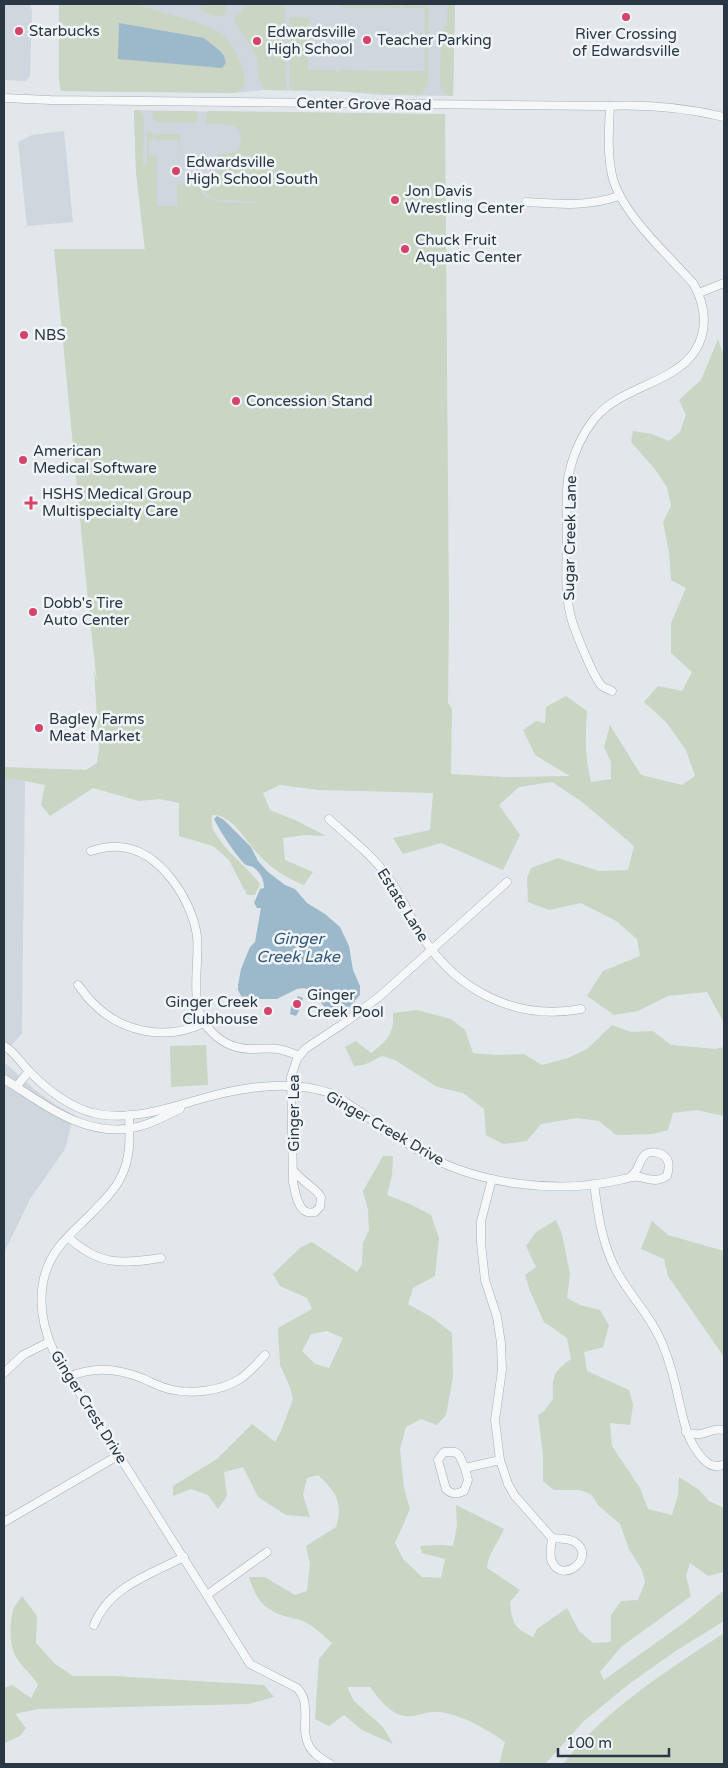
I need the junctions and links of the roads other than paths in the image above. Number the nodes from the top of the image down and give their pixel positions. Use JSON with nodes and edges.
{"nodes":[{"id":1,"x":4,"y":98,"type":"edge"},
{"id":2,"x":610,"y":106,"type":"junction"},
{"id":3,"x":724,"y":117,"type":"edge"},
{"id":4,"x":619,"y":196,"type":"junction"},
{"id":5,"x":526,"y":202,"type":"dead end"},
{"id":6,"x":724,"y":283,"type":"edge"},
{"id":7,"x":699,"y":293,"type":"junction"},
{"id":8,"x":612,"y":691,"type":"dead end"},
{"id":9,"x":329,"y":819,"type":"dead end"},
{"id":10,"x":91,"y":851,"type":"dead end"},
{"id":11,"x":507,"y":882,"type":"dead end"},
{"id":12,"x":432,"y":951,"type":"junction"},
{"id":13,"x":78,"y":985,"type":"dead end"},
{"id":14,"x":581,"y":1009,"type":"dead end"},
{"id":15,"x":204,"y":1023,"type":"junction"},
{"id":16,"x":4,"y":1046,"type":"edge"},
{"id":17,"x":299,"y":1056,"type":"junction"},
{"id":18,"x":29,"y":1071,"type":"junction"},
{"id":19,"x":4,"y":1079,"type":"edge"},
{"id":20,"x":17,"y":1086,"type":"junction"},
{"id":21,"x":291,"y":1086,"type":"junction"},
{"id":22,"x":198,"y":1100,"type":"junction"},
{"id":23,"x":128,"y":1115,"type":"junction"},
{"id":24,"x":129,"y":1128,"type":"junction"},
{"id":25,"x":294,"y":1171,"type":"junction"},
{"id":26,"x":630,"y":1177,"type":"junction"},
{"id":27,"x":492,"y":1179,"type":"junction"},
{"id":28,"x":594,"y":1184,"type":"junction"},
{"id":29,"x":68,"y":1237,"type":"junction"},
{"id":30,"x":161,"y":1258,"type":"dead end"},
{"id":31,"x":49,"y":1342,"type":"junction"},
{"id":32,"x":265,"y":1355,"type":"dead end"},
{"id":33,"x":4,"y":1373,"type":"edge"},
{"id":34,"x":69,"y":1377,"type":"junction"},
{"id":35,"x":724,"y":1430,"type":"edge"},
{"id":36,"x":686,"y":1432,"type":"junction"},
{"id":37,"x":119,"y":1455,"type":"junction"},
{"id":38,"x":500,"y":1460,"type":"junction"},
{"id":39,"x":724,"y":1464,"type":"edge"},
{"id":40,"x":465,"y":1468,"type":"junction"},
{"id":41,"x":4,"y":1522,"type":"edge"},
{"id":42,"x":552,"y":1538,"type":"junction"},
{"id":43,"x":267,"y":1552,"type":"dead end"},
{"id":44,"x":184,"y":1557,"type":"junction"},
{"id":45,"x":207,"y":1595,"type":"junction"},
{"id":46,"x":94,"y":1625,"type":"dead end"},
{"id":47,"x":330,"y":1764,"type":"edge"}],
"edges":[{"from":1,"to":2,"type":"street","name":"Center Grove Road"},
{"from":2,"to":3,"type":"street","name":"Center Grove Road"},
{"from":2,"to":4,"type":"street","name":"Sugar Creek Lane"},
{"from":4,"to":5,"type":"street"},
{"from":4,"to":7,"type":"street","name":"Sugar Creek Lane"},
{"from":6,"to":7,"type":"street"},
{"from":7,"to":8,"type":"street","name":"Sugar Creek Lane"},
{"from":9,"to":12,"type":"street","name":"Estate Lane"},
{"from":10,"to":15,"type":"street"},
{"from":11,"to":12,"type":"street"},
{"from":12,"to":14,"type":"street","name":"Estate Lane"},
{"from":12,"to":17,"type":"street"},
{"from":13,"to":15,"type":"street"},
{"from":15,"to":17,"type":"street"},
{"from":16,"to":18,"type":"street","name":"Ginger Creek Drive"},
{"from":17,"to":21,"type":"street","name":"Ginger Lea"},
{"from":18,"to":20,"type":"street"},
{"from":18,"to":23,"type":"street","name":"Ginger Creek Drive"},
{"from":19,"to":20,"type":"street","name":"Ginger Creek Drive"},
{"from":20,"to":24,"type":"street","name":"Ginger Creek Drive"},
{"from":21,"to":22,"type":"street","name":"Ginger Creek Drive"},
{"from":21,"to":25,"type":"street","name":"Ginger Lea"},
{"from":21,"to":27,"type":"street","name":"Ginger Creek Drive"},
{"from":22,"to":23,"type":"street","name":"Ginger Creek Drive"},
{"from":22,"to":24,"type":"street","name":"Ginger Creek Drive"},
{"from":23,"to":24,"type":"street","name":"Ginger Crest Drive"},
{"from":24,"to":29,"type":"street","name":"Ginger Crest Drive"},
{"from":25,"to":25,"type":"street","name":"Ginger Lea"},
{"from":26,"to":26,"type":"street","name":"Ginger Creek Drive"},
{"from":26,"to":28,"type":"street","name":"Ginger Creek Drive"},
{"from":27,"to":28,"type":"street","name":"Ginger Creek Drive"},
{"from":27,"to":38,"type":"street"},
{"from":28,"to":36,"type":"street"},
{"from":29,"to":30,"type":"street"},
{"from":29,"to":31,"type":"street","name":"Ginger Crest Drive"},
{"from":31,"to":33,"type":"street"},
{"from":31,"to":34,"type":"street","name":"Ginger Crest Drive"},
{"from":32,"to":34,"type":"street"},
{"from":34,"to":37,"type":"street","name":"Ginger Crest Drive"},
{"from":35,"to":36,"type":"street"},
{"from":36,"to":39,"type":"street"},
{"from":37,"to":41,"type":"street"},
{"from":37,"to":44,"type":"street","name":"Ginger Crest Drive"},
{"from":38,"to":40,"type":"street"},
{"from":38,"to":42,"type":"street"},
{"from":40,"to":40,"type":"street"},
{"from":42,"to":42,"type":"street"},
{"from":43,"to":45,"type":"street"},
{"from":44,"to":45,"type":"street","name":"Ginger Crest Drive"},
{"from":44,"to":46,"type":"street"},
{"from":45,"to":47,"type":"street","name":"Ginger Crest Drive"}]}
